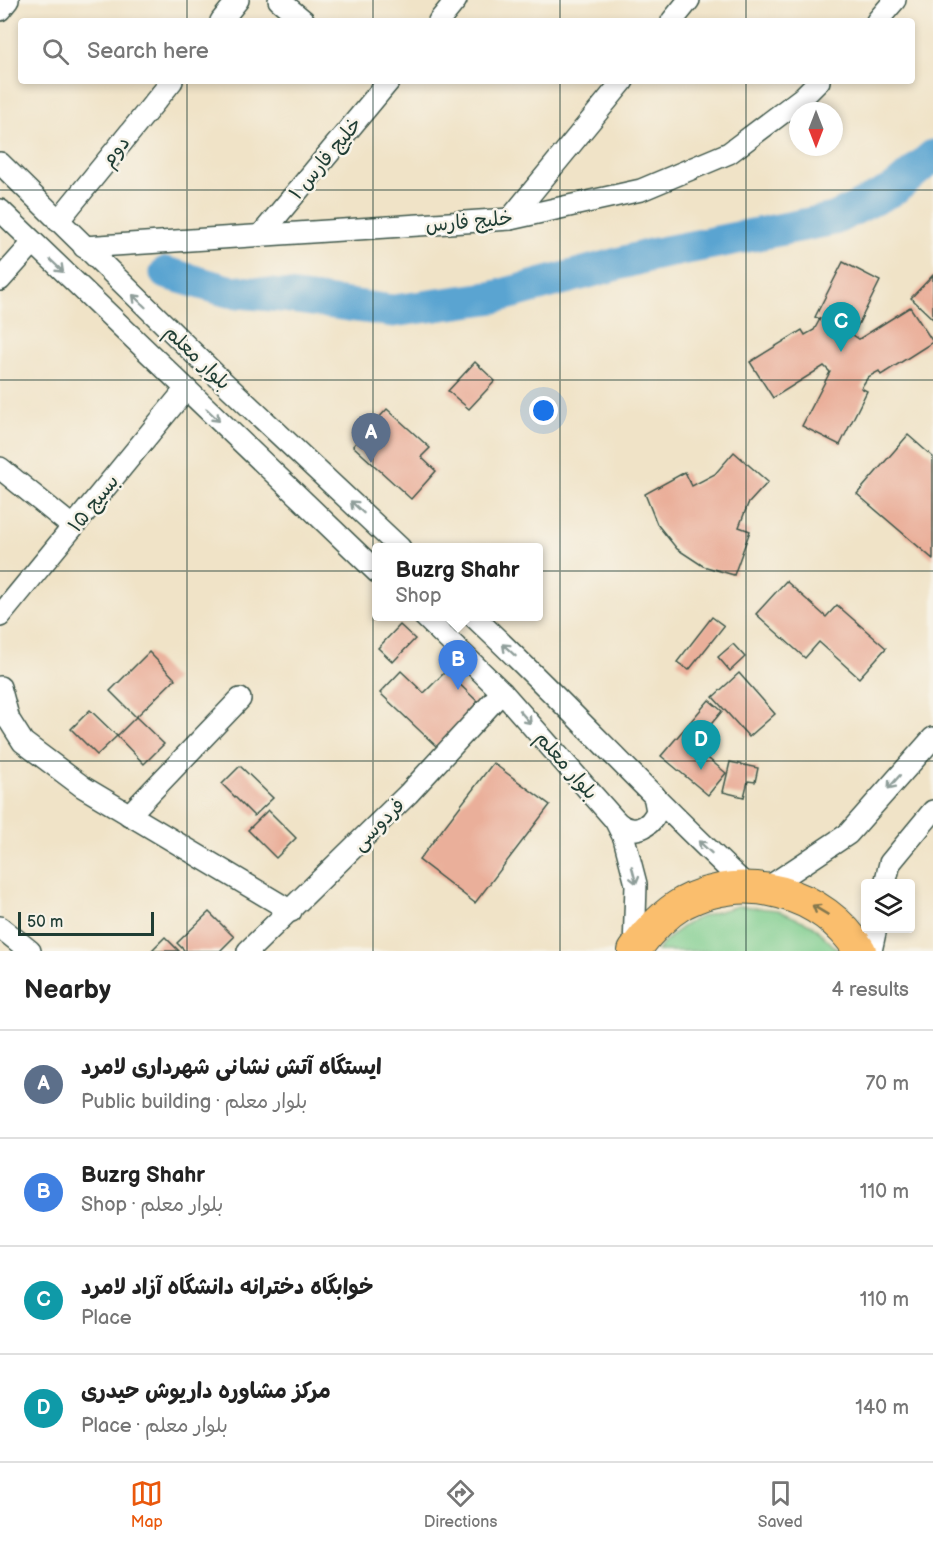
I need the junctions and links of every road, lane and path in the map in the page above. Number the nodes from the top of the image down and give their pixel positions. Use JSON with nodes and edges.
{"nodes":[{"id":1,"x":8,"y":0,"type":"edge"},
{"id":2,"x":238,"y":0,"type":"edge"},
{"id":3,"x":279,"y":0,"type":"edge"},
{"id":4,"x":456,"y":0,"type":"edge"},
{"id":5,"x":895,"y":0,"type":"edge"},
{"id":6,"x":686,"y":1,"type":"edge"},
{"id":7,"x":0,"y":10,"type":"edge"},
{"id":8,"x":223,"y":18,"type":"edge"},
{"id":9,"x":300,"y":18,"type":"edge"},
{"id":10,"x":441,"y":18,"type":"edge"},
{"id":11,"x":674,"y":18,"type":"edge"},
{"id":12,"x":880,"y":18,"type":"edge"},
{"id":13,"x":170,"y":84,"type":"edge"},
{"id":14,"x":382,"y":84,"type":"edge"},
{"id":15,"x":621,"y":84,"type":"edge"},
{"id":16,"x":816,"y":84,"type":"edge"},
{"id":17,"x":0,"y":163,"type":"edge"},
{"id":18,"x":0,"y":210,"type":"edge"},
{"id":19,"x":510,"y":219,"type":"junction"},
{"id":20,"x":58,"y":221,"type":"junction"},
{"id":21,"x":261,"y":235,"type":"junction"},
{"id":22,"x":33,"y":243,"type":"junction"},
{"id":23,"x":84,"y":247,"type":"junction"},
{"id":24,"x":1,"y":278,"type":"edge"},
{"id":25,"x":186,"y":389,"type":"junction"},
{"id":26,"x":0,"y":469,"type":"edge"},
{"id":27,"x":73,"y":527,"type":"junction"},
{"id":28,"x":395,"y":543,"type":"edge"},
{"id":29,"x":372,"y":567,"type":"edge"},
{"id":30,"x":0,"y":616,"type":"edge"},
{"id":31,"x":429,"y":621,"type":"edge"},
{"id":32,"x":478,"y":621,"type":"edge"},
{"id":33,"x":0,"y":687,"type":"edge"},
{"id":34,"x":502,"y":692,"type":"junction"},
{"id":35,"x":240,"y":699,"type":"dead end"},
{"id":36,"x":933,"y":738,"type":"edge"},
{"id":37,"x":654,"y":795,"type":"junction"},
{"id":38,"x":933,"y":811,"type":"edge"},
{"id":39,"x":129,"y":815,"type":"junction"},
{"id":40,"x":615,"y":820,"type":"junction"},
{"id":41,"x":886,"y":879,"type":"edge"},
{"id":42,"x":758,"y":888,"type":"junction"},
{"id":43,"x":291,"y":910,"type":"junction"},
{"id":44,"x":0,"y":927,"type":"edge"},
{"id":45,"x":875,"y":933,"type":"edge"},
{"id":46,"x":30,"y":951,"type":"edge"},
{"id":47,"x":248,"y":951,"type":"edge"},
{"id":48,"x":634,"y":951,"type":"edge"},
{"id":49,"x":860,"y":951,"type":"edge"},
{"id":50,"x":871,"y":951,"type":"edge"}],
"edges":[{"from":1,"to":7,"type":"street"},
{"from":2,"to":8,"type":"street"},
{"from":3,"to":9,"type":"street"},
{"from":4,"to":10,"type":"street"},
{"from":5,"to":12,"type":"street"},
{"from":6,"to":11,"type":"street"},
{"from":13,"to":20,"type":"street","name":"دوم"},
{"from":14,"to":21,"type":"street","name":"خلیج فارس ۱"},
{"from":15,"to":19,"type":"street"},
{"from":16,"to":19,"type":"street","name":"خلیج فارس"},
{"from":17,"to":20,"type":"street","name":"بلوار معلم"},
{"from":18,"to":22,"type":"street","name":"بلوار معلم"},
{"from":19,"to":21,"type":"street","name":"خلیج فارس"},
{"from":20,"to":23,"type":"street","name":"بلوار معلم"},
{"from":21,"to":23,"type":"street","name":"خلیج فارس"},
{"from":22,"to":24,"type":"street"},
{"from":22,"to":25,"type":"street","name":"بلوار معلم","one_way":true},
{"from":28,"to":23,"type":"street","name":"بلوار معلم","one_way":true},
{"from":25,"to":27,"type":"street","name":"بسیج ۱۵"},
{"from":25,"to":29,"type":"street","name":"بلوار معلم","one_way":true},
{"from":26,"to":27,"type":"street"},
{"from":27,"to":30,"type":"street","name":"بسیج ۱۵"},
{"from":31,"to":34,"type":"street","name":"بلوار معلم"},
{"from":37,"to":32,"type":"street","name":"بلوار معلم","one_way":true},
{"from":33,"to":39,"type":"street"},
{"from":34,"to":40,"type":"street","name":"بلوار معلم","one_way":true},
{"from":34,"to":43,"type":"street","name":"فردوسی"},
{"from":35,"to":39,"type":"street"},
{"from":36,"to":42,"type":"street","one_way":true},
{"from":37,"to":40,"type":"street"},
{"from":42,"to":37,"type":"street","name":"بلوار معلم","one_way":true},
{"from":38,"to":41,"type":"street"},
{"from":39,"to":43,"type":"street"},
{"from":40,"to":48,"type":"street","name":"بلوار معلم","one_way":true},
{"from":42,"to":48,"type":"highway"},
{"from":49,"to":42,"type":"highway","one_way":true},
{"from":43,"to":47,"type":"street","name":"فردوسی"},
{"from":44,"to":46,"type":"street"},
{"from":45,"to":50,"type":"street"}]}
